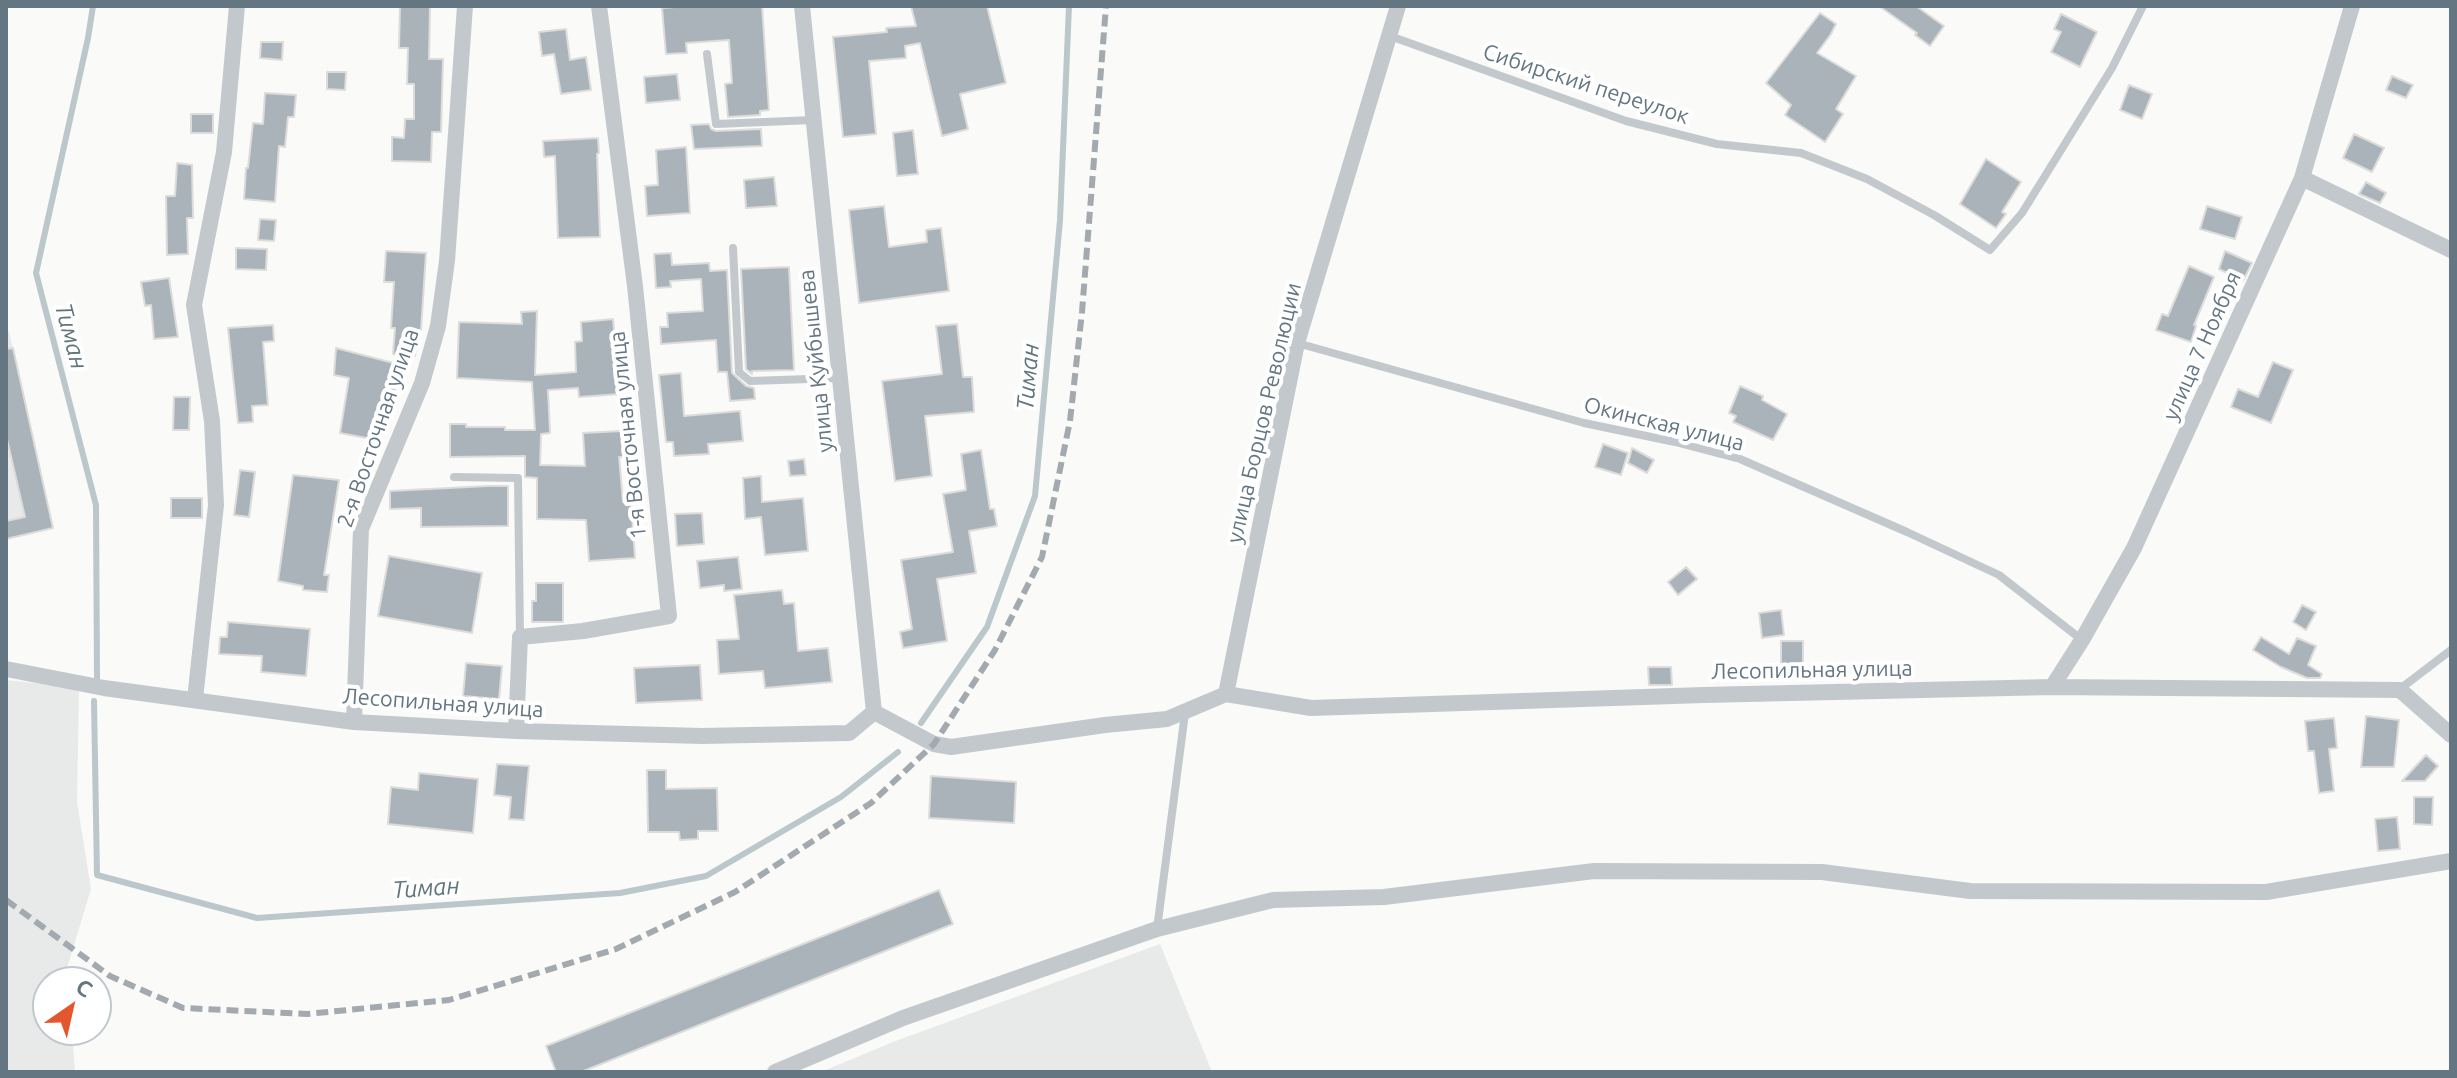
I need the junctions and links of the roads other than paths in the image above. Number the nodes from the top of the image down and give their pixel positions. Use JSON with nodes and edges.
{"nodes":[{"id":1,"x":237,"y":6,"type":"edge"},
{"id":2,"x":465,"y":6,"type":"edge"},
{"id":3,"x":599,"y":6,"type":"edge"},
{"id":4,"x":802,"y":6,"type":"edge"},
{"id":5,"x":1398,"y":6,"type":"edge"},
{"id":6,"x":2143,"y":6,"type":"edge"},
{"id":7,"x":2352,"y":6,"type":"edge"},
{"id":8,"x":1389,"y":36,"type":"junction"},
{"id":9,"x":707,"y":54,"type":"dead end"},
{"id":10,"x":814,"y":120,"type":"junction"},
{"id":11,"x":2302,"y":178,"type":"junction"},
{"id":12,"x":733,"y":248,"type":"dead end"},
{"id":13,"x":2451,"y":250,"type":"edge"},
{"id":14,"x":1297,"y":343,"type":"junction"},
{"id":15,"x":840,"y":378,"type":"junction"},
{"id":16,"x":454,"y":477,"type":"dead end"},
{"id":17,"x":520,"y":637,"type":"junction"},
{"id":18,"x":2082,"y":640,"type":"junction"},
{"id":19,"x":2451,"y":650,"type":"edge"},
{"id":20,"x":6,"y":669,"type":"edge"},
{"id":21,"x":2052,"y":687,"type":"junction"},
{"id":22,"x":2400,"y":690,"type":"junction"},
{"id":23,"x":1226,"y":694,"type":"junction"},
{"id":24,"x":195,"y":699,"type":"junction"},
{"id":25,"x":874,"y":712,"type":"junction"},
{"id":26,"x":1185,"y":712,"type":"junction"},
{"id":27,"x":354,"y":722,"type":"junction"},
{"id":28,"x":516,"y":731,"type":"junction"},
{"id":29,"x":2451,"y":735,"type":"edge"},
{"id":30,"x":2451,"y":861,"type":"edge"},
{"id":31,"x":1157,"y":929,"type":"junction"},
{"id":32,"x":775,"y":1072,"type":"edge"}],
"edges":[{"from":1,"to":24,"type":"street"},
{"from":2,"to":27,"type":"street","name":"2-я Восточная улица"},
{"from":3,"to":17,"type":"street","name":"1-я Восточная улица"},
{"from":4,"to":10,"type":"street","name":"улица Куйбышева"},
{"from":5,"to":8,"type":"street","name":"улица Борцов Революции"},
{"from":6,"to":8,"type":"lane","name":"Сибирский переулок"},
{"from":7,"to":11,"type":"street","name":"улица 7 Ноября"},
{"from":8,"to":14,"type":"street","name":"улица Борцов Революции"},
{"from":9,"to":10,"type":"lane"},
{"from":10,"to":15,"type":"street","name":"улица Куйбышева"},
{"from":11,"to":13,"type":"street"},
{"from":11,"to":18,"type":"street","name":"улица 7 Ноября"},
{"from":12,"to":15,"type":"lane"},
{"from":14,"to":18,"type":"lane","name":"Окинская улица"},
{"from":14,"to":23,"type":"street","name":"улица Борцов Революции"},
{"from":15,"to":25,"type":"street","name":"улица Куйбышева"},
{"from":16,"to":17,"type":"lane"},
{"from":17,"to":28,"type":"street"},
{"from":18,"to":21,"type":"street","name":"улица 7 Ноября"},
{"from":19,"to":22,"type":"lane"},
{"from":20,"to":24,"type":"street","name":"Лесопильная улица"},
{"from":21,"to":22,"type":"street","name":"Лесопильная улица"},
{"from":21,"to":23,"type":"street","name":"Лесопильная улица"},
{"from":22,"to":29,"type":"street"},
{"from":23,"to":26,"type":"street"},
{"from":24,"to":27,"type":"street","name":"Лесопильная улица"},
{"from":25,"to":26,"type":"street"},
{"from":25,"to":28,"type":"street","name":"Лесопильная улица"},
{"from":26,"to":31,"type":"lane"},
{"from":27,"to":28,"type":"street","name":"Лесопильная улица"},
{"from":30,"to":31,"type":"street"},
{"from":31,"to":32,"type":"street"}]}
